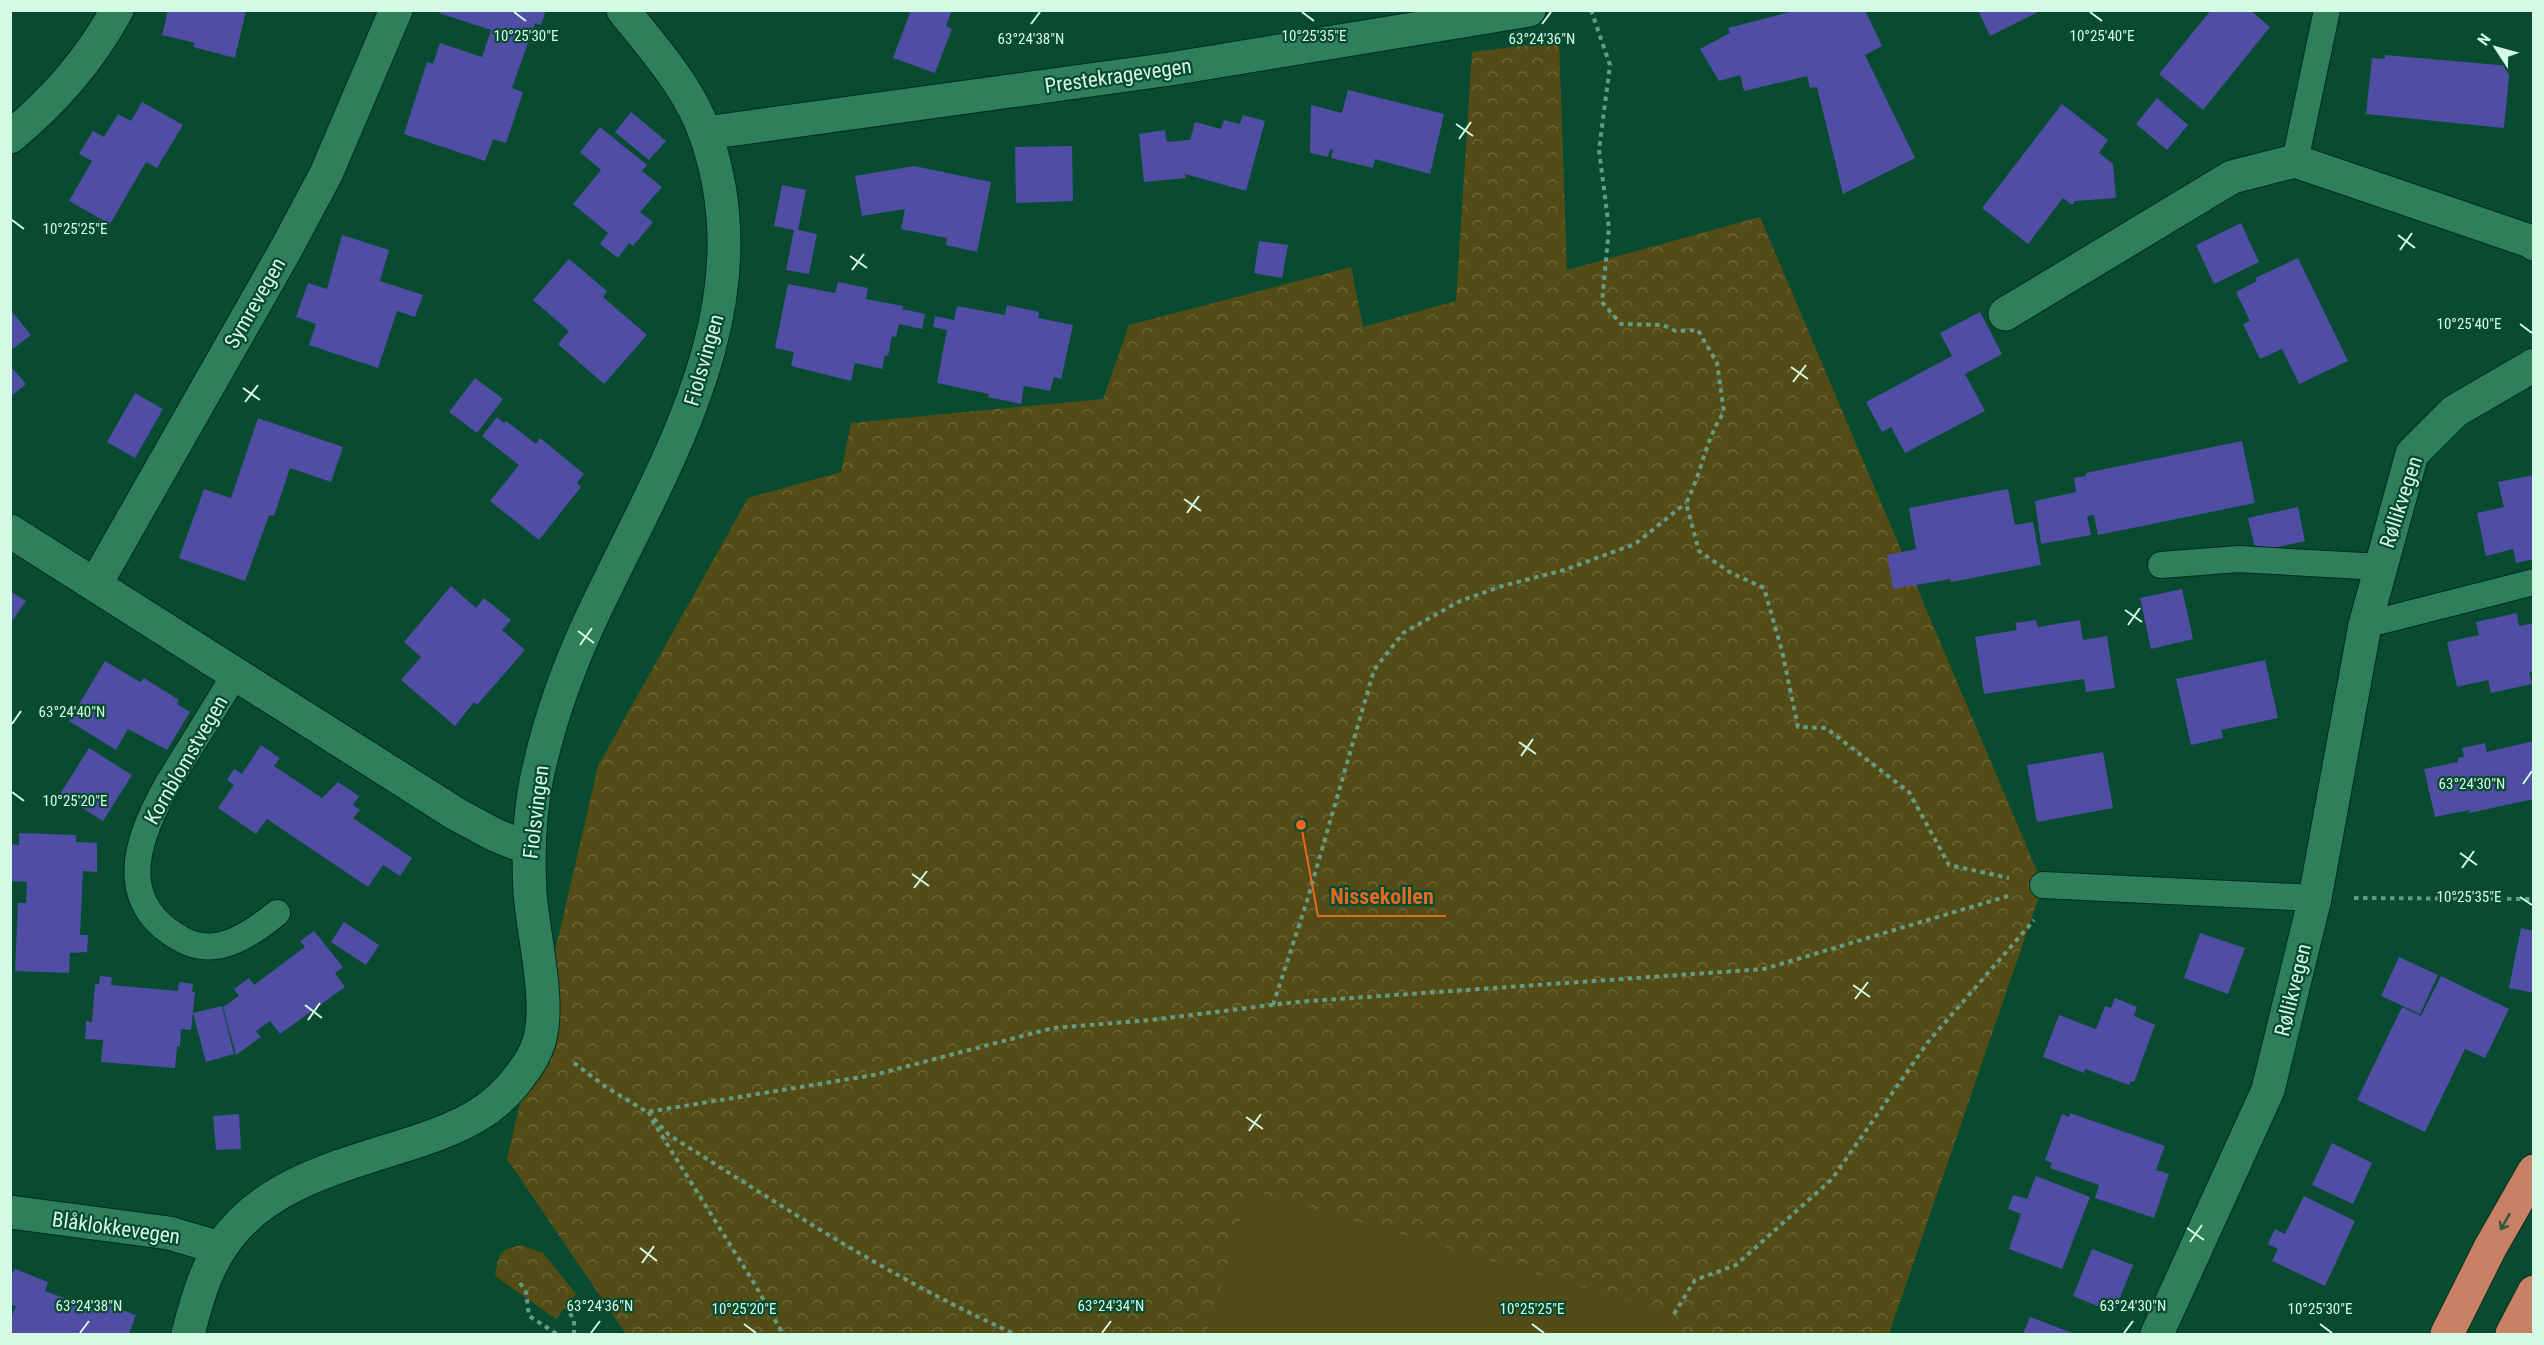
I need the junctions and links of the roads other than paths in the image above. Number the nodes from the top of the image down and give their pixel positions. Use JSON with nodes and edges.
{"nodes":[{"id":1,"x":117,"y":10,"type":"edge"},
{"id":2,"x":396,"y":10,"type":"edge"},
{"id":3,"x":623,"y":10,"type":"edge"},
{"id":4,"x":1529,"y":10,"type":"edge"},
{"id":5,"x":2327,"y":10,"type":"edge"},
{"id":6,"x":1439,"y":17,"type":"edge"},
{"id":7,"x":706,"y":134,"type":"junction"},
{"id":8,"x":10,"y":137,"type":"edge"},
{"id":9,"x":2295,"y":161,"type":"junction"},
{"id":10,"x":2534,"y":244,"type":"edge"},
{"id":11,"x":2005,"y":314,"type":"dead end"},
{"id":12,"x":2534,"y":365,"type":"edge"},
{"id":13,"x":10,"y":531,"type":"edge"},
{"id":14,"x":2161,"y":565,"type":"dead end"},
{"id":15,"x":2381,"y":567,"type":"junction"},
{"id":16,"x":2534,"y":582,"type":"edge"},
{"id":17,"x":95,"y":585,"type":"junction"},
{"id":18,"x":2365,"y":625,"type":"junction"},
{"id":19,"x":236,"y":673,"type":"junction"},
{"id":20,"x":528,"y":848,"type":"junction"},
{"id":21,"x":2043,"y":885,"type":"road end"},
{"id":22,"x":2315,"y":898,"type":"junction"},
{"id":23,"x":276,"y":913,"type":"dead end"},
{"id":24,"x":2534,"y":1171,"type":"edge"},
{"id":25,"x":10,"y":1212,"type":"edge"},
{"id":26,"x":220,"y":1248,"type":"junction"},
{"id":27,"x":2534,"y":1292,"type":"edge"},
{"id":28,"x":188,"y":1335,"type":"edge"},
{"id":29,"x":2157,"y":1335,"type":"edge"},
{"id":30,"x":2447,"y":1335,"type":"edge"},
{"id":31,"x":2512,"y":1335,"type":"edge"}],
"edges":[{"from":1,"to":8,"type":"street"},
{"from":2,"to":17,"type":"street","name":"Symrevegen"},
{"from":3,"to":7,"type":"street","name":"Fiolsvingen"},
{"from":4,"to":6,"type":"street","name":"Prestekragevegen"},
{"from":5,"to":9,"type":"lane"},
{"from":6,"to":7,"type":"street","name":"Prestekragevegen"},
{"from":7,"to":20,"type":"street","name":"Fiolsvingen"},
{"from":9,"to":10,"type":"street"},
{"from":9,"to":11,"type":"street"},
{"from":12,"to":15,"type":"street","name":"Røllikvegen"},
{"from":13,"to":17,"type":"street","name":"Kornblomstvegen"},
{"from":14,"to":15,"type":"lane"},
{"from":15,"to":18,"type":"street","name":"Røllikvegen"},
{"from":16,"to":18,"type":"lane"},
{"from":17,"to":19,"type":"street","name":"Kornblomstvegen"},
{"from":18,"to":22,"type":"street","name":"Røllikvegen"},
{"from":19,"to":20,"type":"street","name":"Kornblomstvegen"},
{"from":19,"to":23,"type":"lane","name":"Kornblomstvegen"},
{"from":20,"to":26,"type":"street","name":"Fiolsvingen"},
{"from":21,"to":22,"type":"lane"},
{"from":22,"to":29,"type":"street","name":"Røllikvegen"},
{"from":24,"to":30,"type":"highway","one_way":true},
{"from":25,"to":26,"type":"street","name":"Blåklokkevegen"},
{"from":26,"to":28,"type":"street","name":"Fiolsvingen"},
{"from":27,"to":31,"type":"highway"}]}
